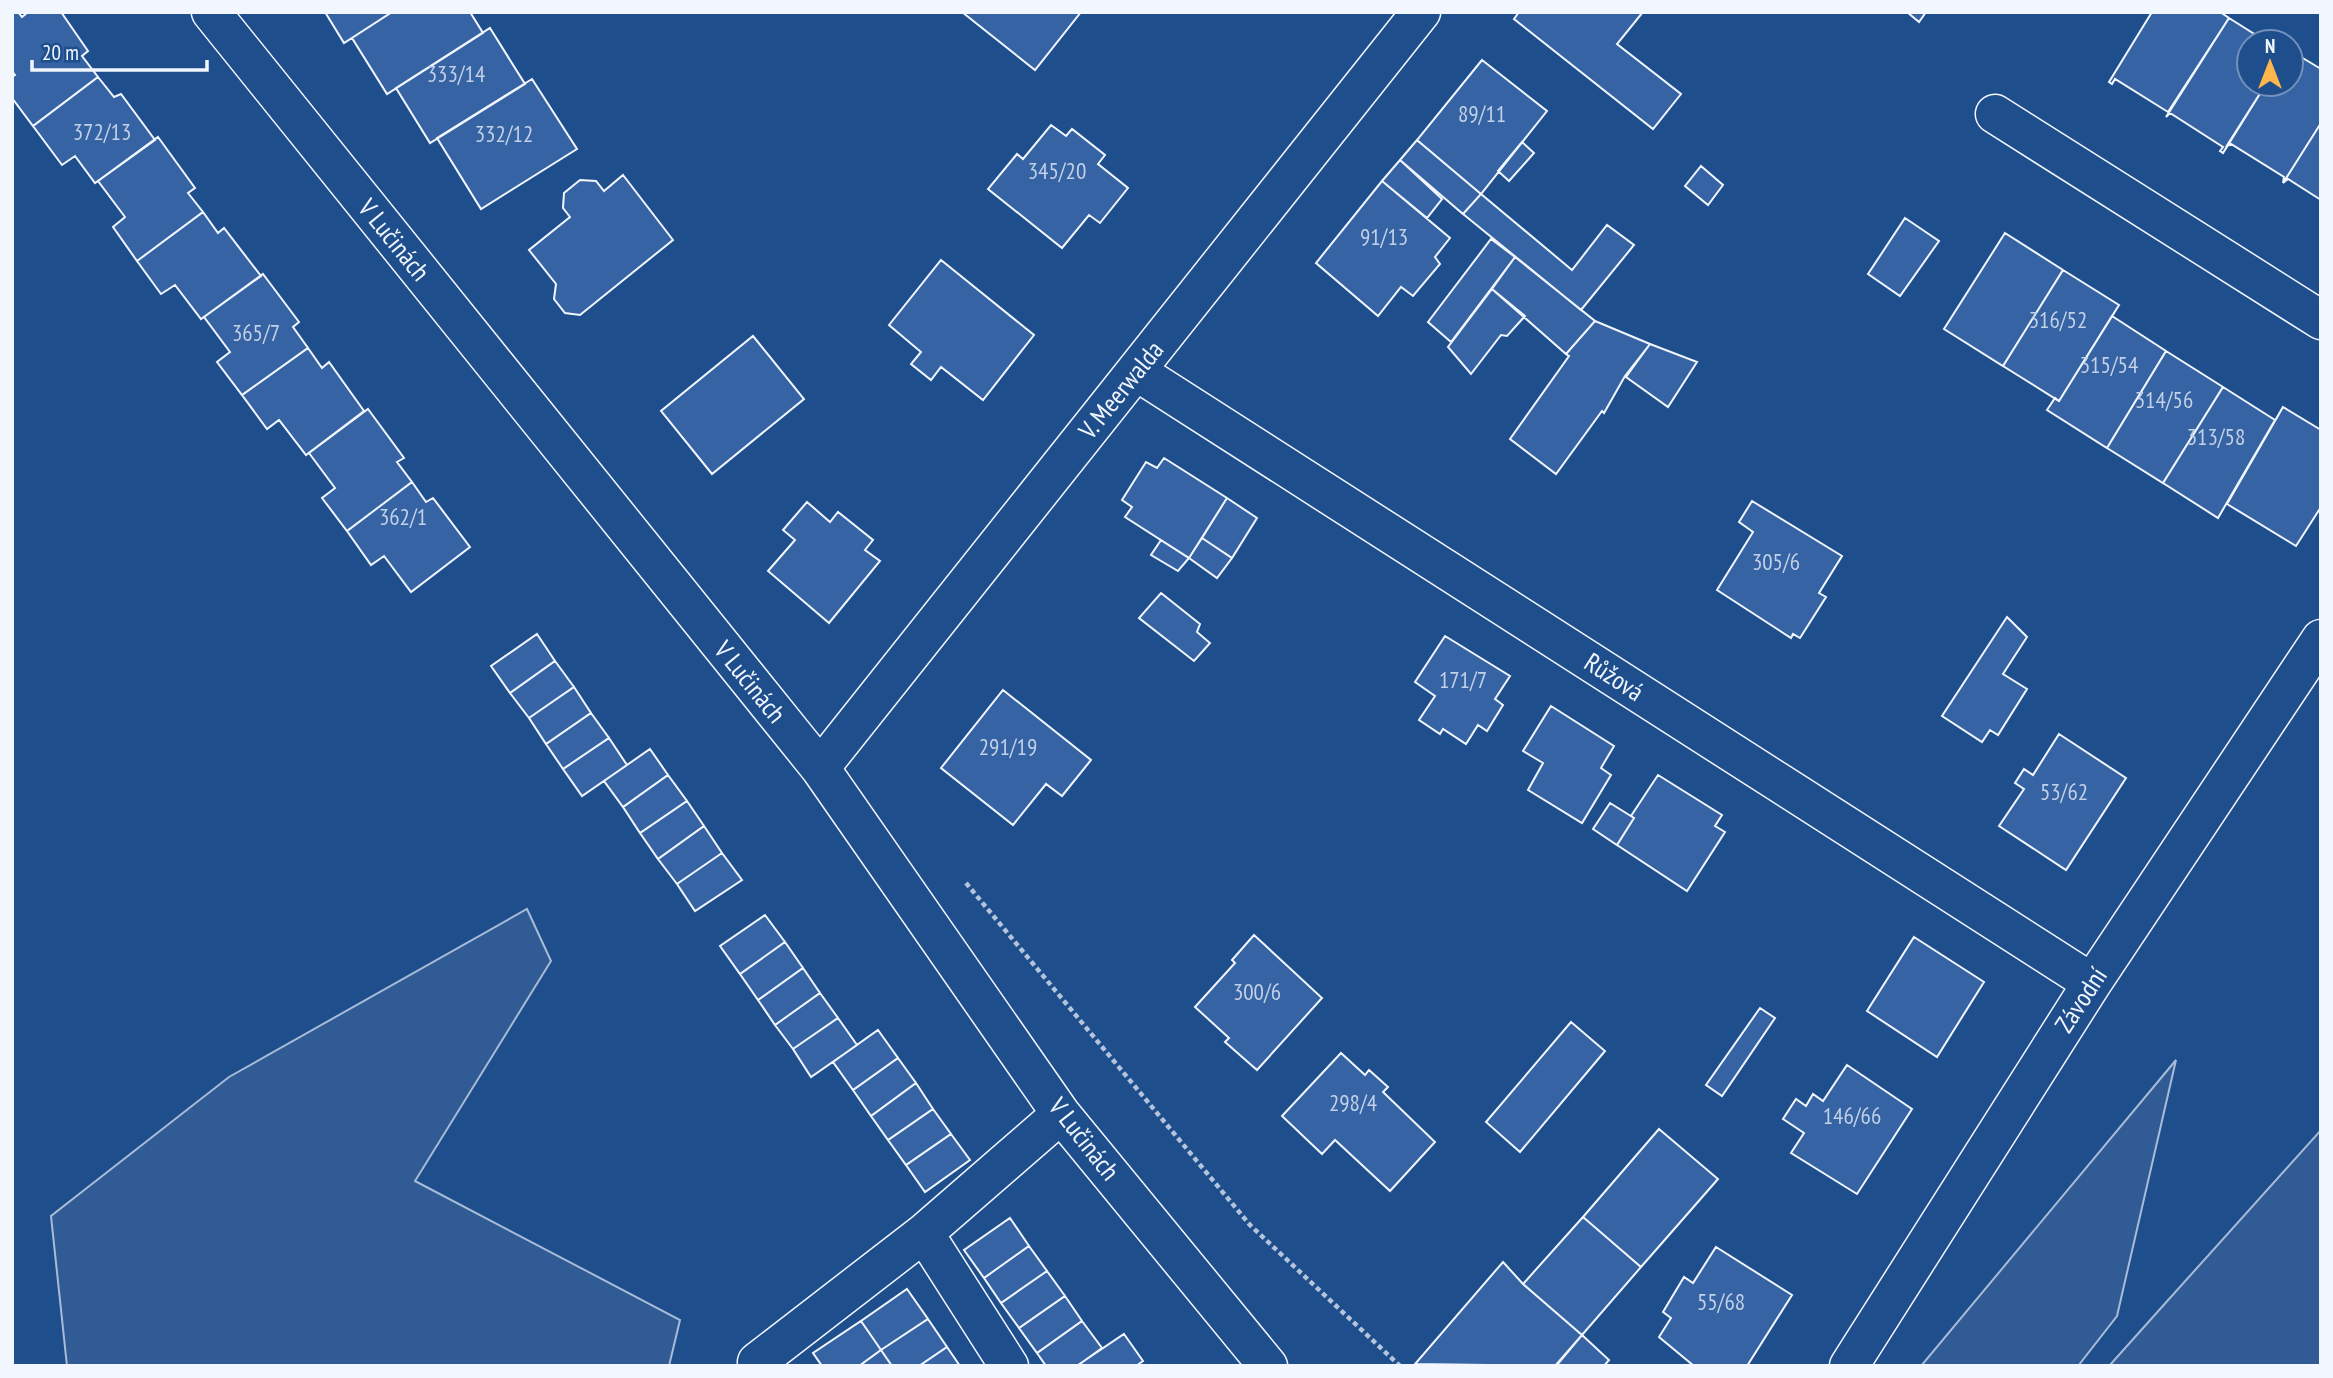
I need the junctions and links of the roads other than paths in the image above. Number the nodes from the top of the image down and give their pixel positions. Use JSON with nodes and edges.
{"nodes":[{"id":1,"x":211,"y":12,"type":"edge"},
{"id":2,"x":1421,"y":12,"type":"edge"},
{"id":3,"x":1995,"y":114,"type":"dead end"},
{"id":4,"x":2321,"y":320,"type":"edge"},
{"id":5,"x":1136,"y":371,"type":"junction"},
{"id":6,"x":2321,"y":639,"type":"edge"},
{"id":7,"x":820,"y":768,"type":"junction"},
{"id":8,"x":2092,"y":983,"type":"junction"},
{"id":9,"x":1061,"y":1114,"type":"junction"},
{"id":10,"x":925,"y":1233,"type":"junction"},
{"id":11,"x":760,"y":1366,"type":"edge"},
{"id":12,"x":1009,"y":1366,"type":"edge"},
{"id":13,"x":1268,"y":1366,"type":"edge"},
{"id":14,"x":1849,"y":1366,"type":"edge"}],
"edges":[{"from":1,"to":7,"type":"street","name":"V Lučinách"},
{"from":2,"to":5,"type":"street","name":"V. Meerwalda"},
{"from":3,"to":4,"type":"street"},
{"from":5,"to":7,"type":"street","name":"V. Meerwalda"},
{"from":5,"to":8,"type":"street","name":"Růžová"},
{"from":6,"to":8,"type":"street","name":"Závodní"},
{"from":7,"to":9,"type":"street","name":"V Lučinách"},
{"from":8,"to":14,"type":"street","name":"Závodní"},
{"from":9,"to":10,"type":"street"},
{"from":9,"to":13,"type":"street","name":"V Lučinách"},
{"from":10,"to":11,"type":"street"},
{"from":10,"to":12,"type":"street"}]}
